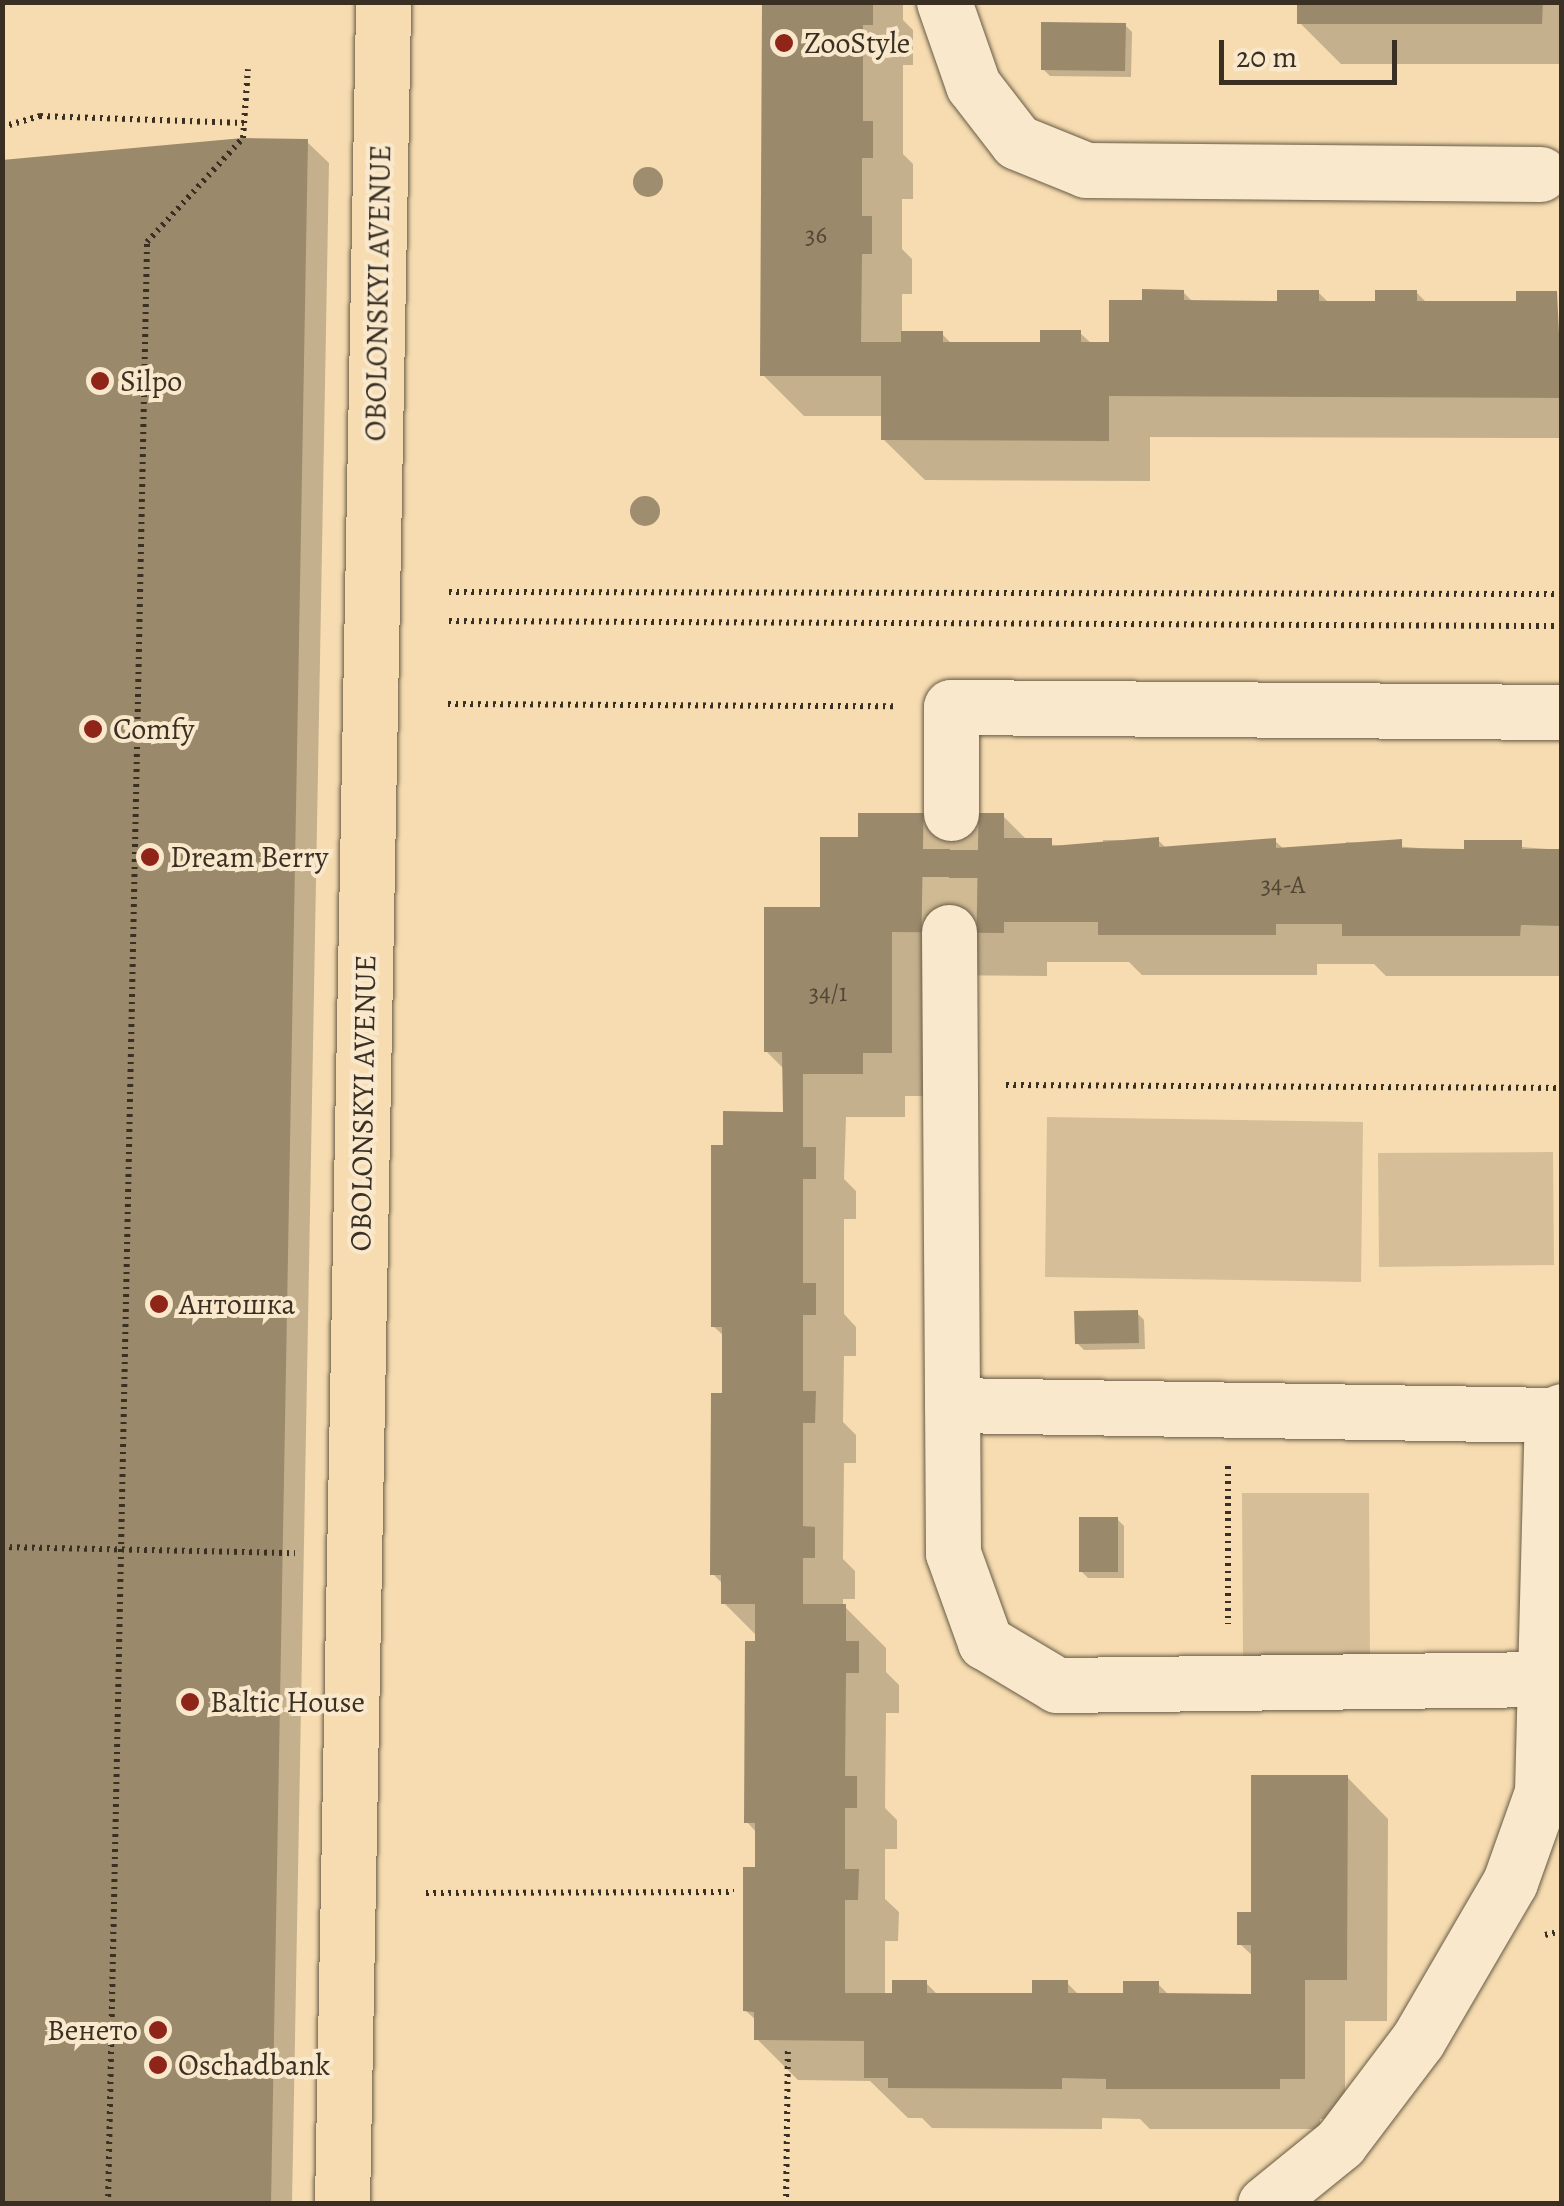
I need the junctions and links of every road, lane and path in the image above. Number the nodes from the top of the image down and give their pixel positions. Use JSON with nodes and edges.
{"nodes":[{"id":1,"x":384,"y":2,"type":"edge"},
{"id":2,"x":944,"y":2,"type":"edge"},
{"id":3,"x":248,"y":69,"type":"dead end"},
{"id":4,"x":244,"y":122,"type":"junction"},
{"id":5,"x":2,"y":127,"type":"edge"},
{"id":6,"x":1540,"y":174,"type":"dead end"},
{"id":7,"x":449,"y":592,"type":"dead end"},
{"id":8,"x":1562,"y":594,"type":"edge"},
{"id":9,"x":449,"y":621,"type":"dead end"},
{"id":10,"x":1562,"y":626,"type":"edge"},
{"id":11,"x":448,"y":704,"type":"dead end"},
{"id":12,"x":951,"y":706,"type":"junction"},
{"id":13,"x":1562,"y":712,"type":"edge"},
{"id":14,"x":951,"y":813,"type":"tunnel mouth"},
{"id":15,"x":950,"y":932,"type":"tunnel mouth"},
{"id":16,"x":950,"y":1085,"type":"junction"},
{"id":17,"x":1562,"y":1088,"type":"edge"},
{"id":18,"x":952,"y":1405,"type":"junction"},
{"id":19,"x":1228,"y":1410,"type":"junction"},
{"id":20,"x":1557,"y":1413,"type":"edge"},
{"id":21,"x":2,"y":1547,"type":"edge"},
{"id":22,"x":122,"y":1550,"type":"junction"},
{"id":23,"x":295,"y":1554,"type":"dead end"},
{"id":24,"x":1544,"y":1679,"type":"junction"},
{"id":25,"x":1228,"y":1683,"type":"junction"},
{"id":26,"x":734,"y":1892,"type":"dead end"},
{"id":27,"x":426,"y":1893,"type":"dead end"},
{"id":28,"x":788,"y":2048,"type":"dead end"},
{"id":29,"x":108,"y":2204,"type":"edge"},
{"id":30,"x":342,"y":2204,"type":"edge"},
{"id":31,"x":786,"y":2204,"type":"edge"},
{"id":32,"x":1265,"y":2204,"type":"edge"}],
"edges":[{"from":1,"to":30,"type":"main road","name":"OBOLONSKYI AVENUE"},
{"from":2,"to":6,"type":"lane"},
{"from":3,"to":4,"type":"path"},
{"from":4,"to":5,"type":"path"},
{"from":4,"to":22,"type":"path"},
{"from":7,"to":8,"type":"path"},
{"from":9,"to":10,"type":"path"},
{"from":11,"to":12,"type":"path"},
{"from":12,"to":13,"type":"lane"},
{"from":12,"to":14,"type":"lane"},
{"from":15,"to":16,"type":"lane"},
{"from":16,"to":17,"type":"path"},
{"from":16,"to":18,"type":"lane"},
{"from":18,"to":19,"type":"lane"},
{"from":18,"to":25,"type":"lane"},
{"from":19,"to":20,"type":"lane"},
{"from":19,"to":25,"type":"path"},
{"from":20,"to":24,"type":"lane"},
{"from":21,"to":22,"type":"path"},
{"from":22,"to":23,"type":"path"},
{"from":22,"to":29,"type":"path"},
{"from":24,"to":25,"type":"lane"},
{"from":24,"to":32,"type":"lane"},
{"from":26,"to":27,"type":"path"},
{"from":28,"to":31,"type":"path"}]}
